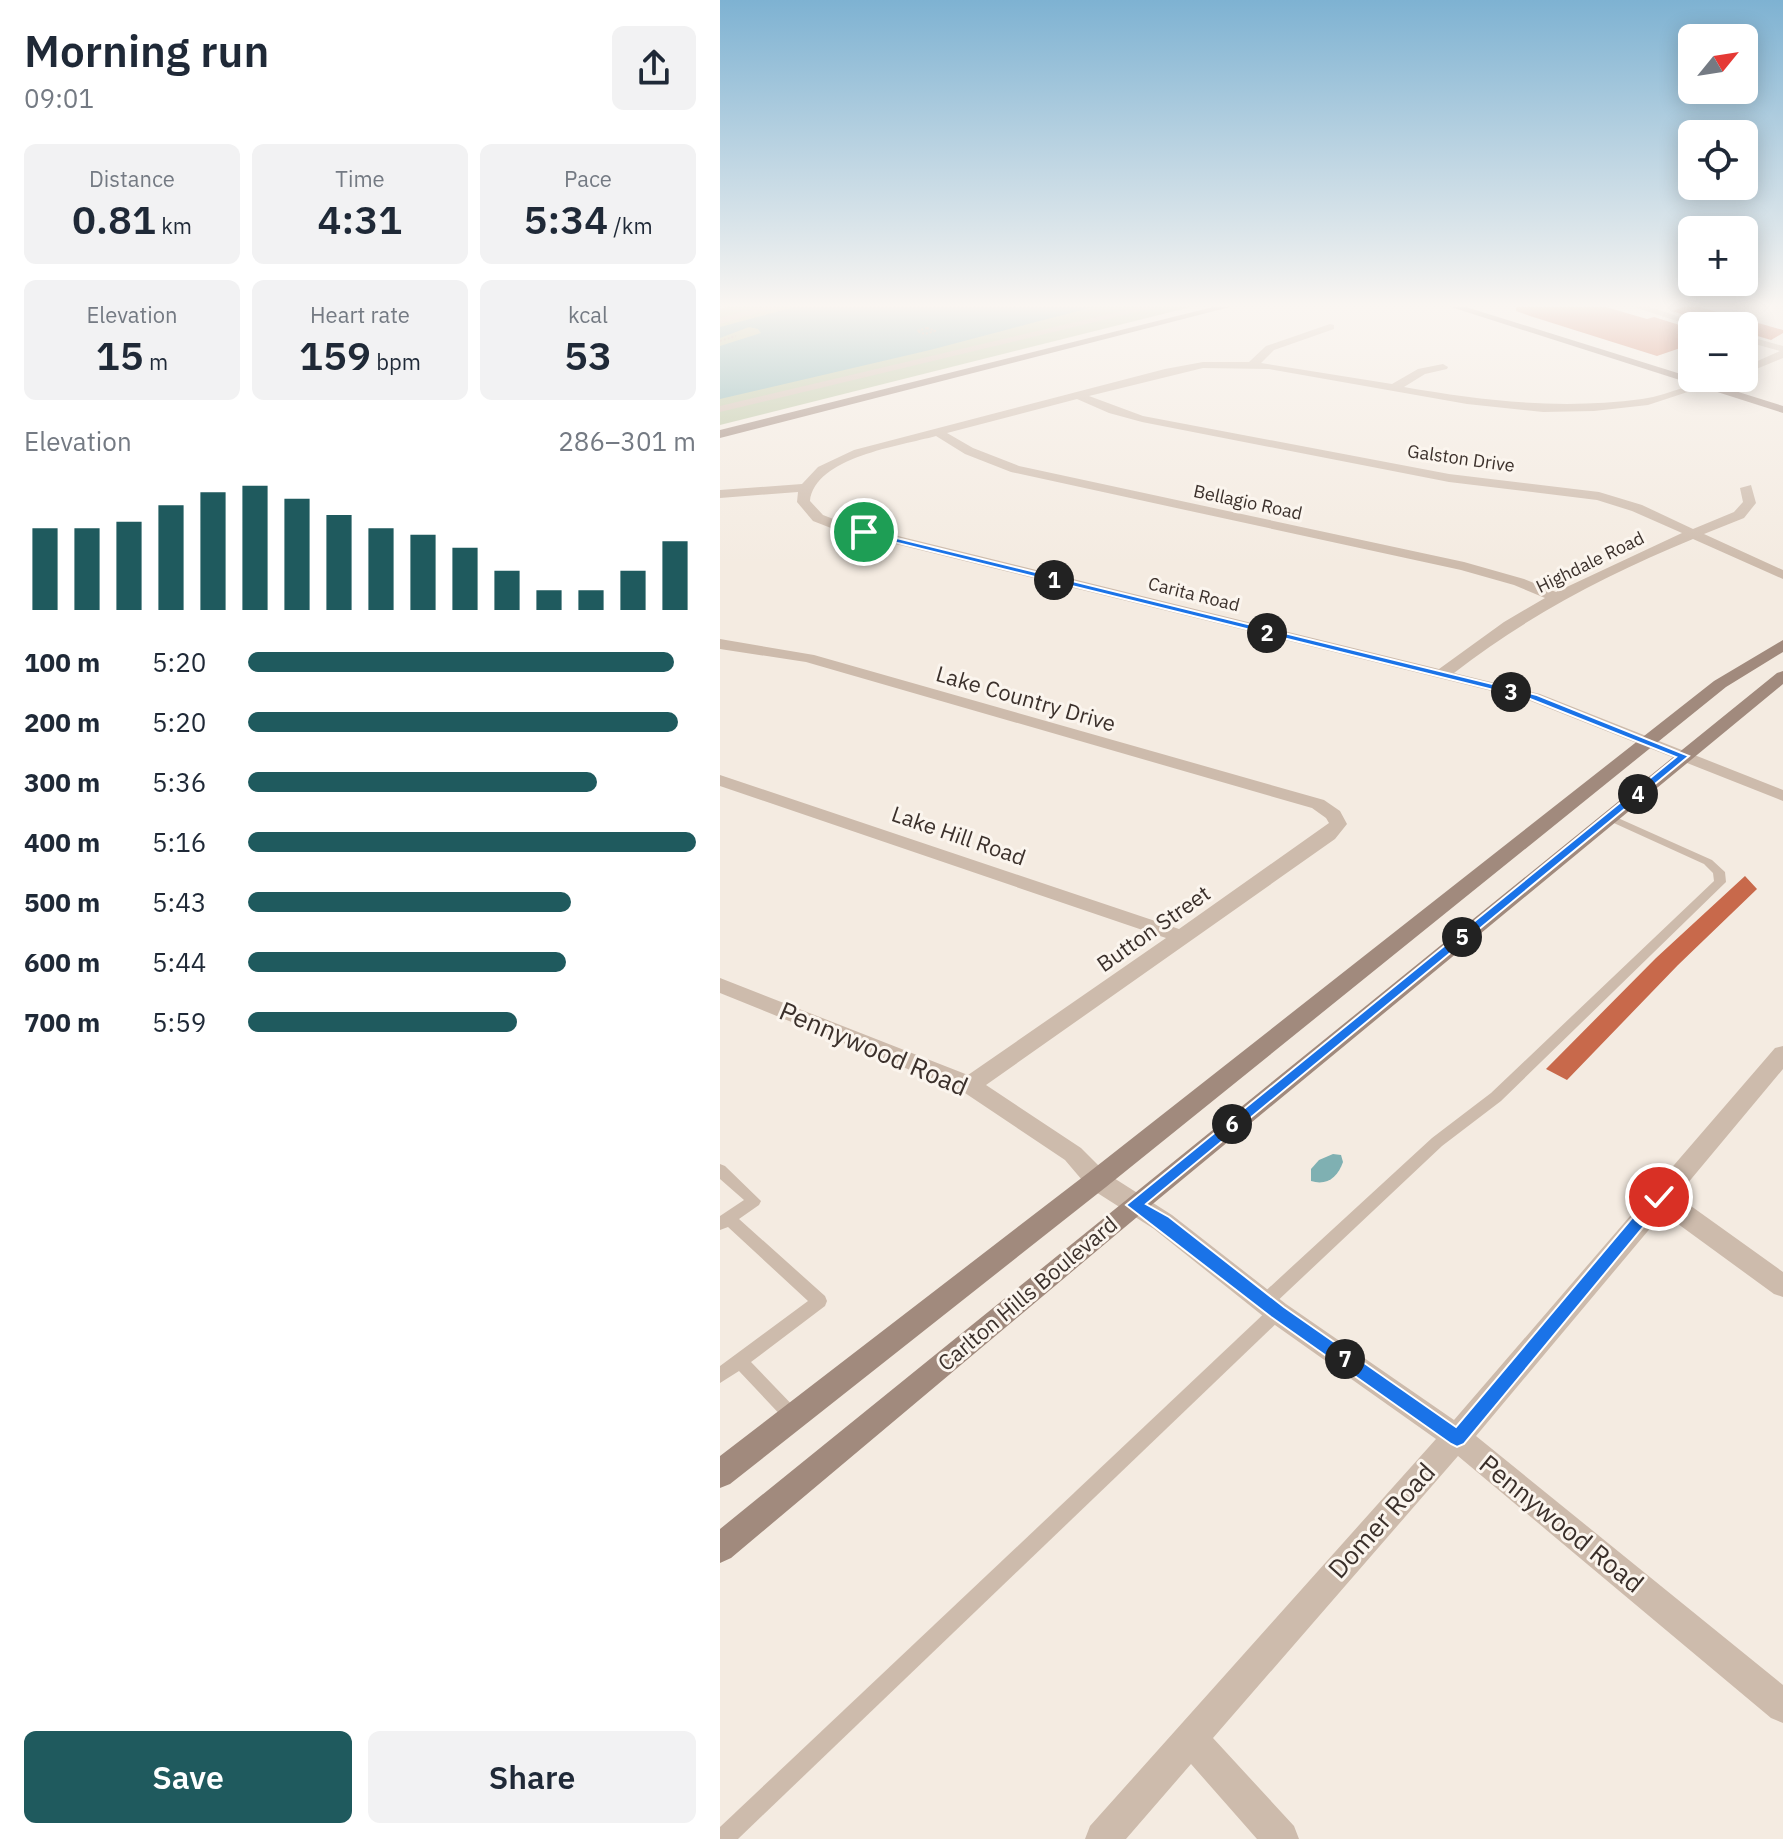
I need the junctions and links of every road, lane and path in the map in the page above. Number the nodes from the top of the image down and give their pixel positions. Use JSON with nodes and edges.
{"nodes":[{"id":1,"x":789,"y":393,"type":"edge"},
{"id":2,"x":884,"y":393,"type":"edge"},
{"id":3,"x":1086,"y":393,"type":"edge"},
{"id":4,"x":1424,"y":393,"type":"edge"},
{"id":5,"x":1679,"y":393,"type":"edge"},
{"id":6,"x":1730,"y":393,"type":"edge"},
{"id":7,"x":1078,"y":395,"type":"junction"},
{"id":8,"x":720,"y":409,"type":"edge"},
{"id":9,"x":1783,"y":410,"type":"edge"},
{"id":10,"x":937,"y":432,"type":"junction"},
{"id":11,"x":720,"y":434,"type":"edge"},
{"id":12,"x":805,"y":488,"type":"junction"},
{"id":13,"x":1746,"y":488,"type":"dead end"},
{"id":14,"x":720,"y":494,"type":"edge"},
{"id":15,"x":1695,"y":532,"type":"junction"},
{"id":16,"x":1783,"y":575,"type":"edge"},
{"id":17,"x":1554,"y":597,"type":"junction"},
{"id":18,"x":720,"y":644,"type":"edge"},
{"id":19,"x":1783,"y":645,"type":"edge"},
{"id":20,"x":1440,"y":676,"type":"junction"},
{"id":21,"x":1783,"y":676,"type":"edge"},
{"id":22,"x":1649,"y":742,"type":"junction"},
{"id":23,"x":1684,"y":756,"type":"junction"},
{"id":24,"x":720,"y":780,"type":"edge"},
{"id":25,"x":1783,"y":796,"type":"edge"},
{"id":26,"x":1318,"y":804,"type":"joint"},
{"id":27,"x":1609,"y":817,"type":"junction"},
{"id":28,"x":1182,"y":937,"type":"junction"},
{"id":29,"x":720,"y":985,"type":"edge"},
{"id":30,"x":1783,"y":1054,"type":"edge"},
{"id":31,"x":970,"y":1085,"type":"junction"},
{"id":32,"x":720,"y":1170,"type":"edge"},
{"id":33,"x":1097,"y":1180,"type":"junction"},
{"id":34,"x":1659,"y":1197,"type":"junction"},
{"id":35,"x":1134,"y":1205,"type":"junction"},
{"id":36,"x":724,"y":1221,"type":"edge"},
{"id":37,"x":1783,"y":1286,"type":"edge"},
{"id":38,"x":1271,"y":1307,"type":"junction"},
{"id":39,"x":740,"y":1361,"type":"junction"},
{"id":40,"x":720,"y":1376,"type":"edge"},
{"id":41,"x":793,"y":1417,"type":"junction"},
{"id":42,"x":1457,"y":1438,"type":"junction"},
{"id":43,"x":720,"y":1474,"type":"edge"},
{"id":44,"x":720,"y":1548,"type":"edge"},
{"id":45,"x":1783,"y":1706,"type":"edge"},
{"id":46,"x":1190,"y":1737,"type":"junction"},
{"id":47,"x":723,"y":1839,"type":"edge"},
{"id":48,"x":1103,"y":1839,"type":"edge"},
{"id":49,"x":1281,"y":1839,"type":"edge"}],
"edges":[{"from":1,"to":8,"type":"street"},
{"from":2,"to":11,"type":"street"},
{"from":3,"to":7,"type":"street"},
{"from":4,"to":5,"type":"street"},
{"from":6,"to":9,"type":"street"},
{"from":7,"to":10,"type":"street"},
{"from":7,"to":15,"type":"street","name":"Galston Drive"},
{"from":10,"to":12,"type":"street"},
{"from":10,"to":17,"type":"street","name":"Bellagio Road"},
{"from":12,"to":14,"type":"street"},
{"from":12,"to":20,"type":"street","name":"Carita Road"},
{"from":13,"to":15,"type":"street","name":"Highdale Road"},
{"from":15,"to":16,"type":"street","name":"Galston Drive"},
{"from":15,"to":17,"type":"street","name":"Highdale Road"},
{"from":17,"to":20,"type":"street","name":"Highdale Road"},
{"from":18,"to":26,"type":"street","name":"Lake Country Drive"},
{"from":19,"to":22,"type":"street","name":"Carlton Hills Boulevard"},
{"from":20,"to":22,"type":"street","name":"Carita Road"},
{"from":21,"to":23,"type":"street","name":"Carlton Hills Boulevard"},
{"from":22,"to":23,"type":"street","name":"Carita Road"},
{"from":22,"to":33,"type":"street","name":"Carlton Hills Boulevard"},
{"from":23,"to":25,"type":"street"},
{"from":23,"to":27,"type":"street","name":"Carlton Hills Boulevard"},
{"from":24,"to":28,"type":"street","name":"Lake Hill Road"},
{"from":26,"to":28,"type":"street","name":"Button Street"},
{"from":27,"to":35,"type":"street","name":"Carlton Hills Boulevard"},
{"from":27,"to":38,"type":"lane"},
{"from":28,"to":31,"type":"street","name":"Button Street"},
{"from":29,"to":31,"type":"street","name":"Pennywood Road"},
{"from":30,"to":34,"type":"street","name":"Domer Road"},
{"from":31,"to":33,"type":"street","name":"Pennywood Road"},
{"from":32,"to":36,"type":"lane"},
{"from":33,"to":35,"type":"street","name":"Pennywood Road"},
{"from":33,"to":41,"type":"street","name":"Carlton Hills Boulevard"},
{"from":34,"to":37,"type":"street"},
{"from":34,"to":42,"type":"street","name":"Domer Road"},
{"from":35,"to":38,"type":"street","name":"Pennywood Road"},
{"from":35,"to":44,"type":"street","name":"Carlton Hills Boulevard"},
{"from":36,"to":39,"type":"lane"},
{"from":38,"to":42,"type":"street","name":"Pennywood Road"},
{"from":38,"to":47,"type":"lane"},
{"from":39,"to":40,"type":"lane"},
{"from":39,"to":41,"type":"lane"},
{"from":41,"to":43,"type":"street","name":"Carlton Hills Boulevard"},
{"from":42,"to":45,"type":"street","name":"Pennywood Road"},
{"from":42,"to":46,"type":"street","name":"Domer Road"},
{"from":46,"to":48,"type":"street","name":"Domer Road"},
{"from":46,"to":49,"type":"street"}]}
